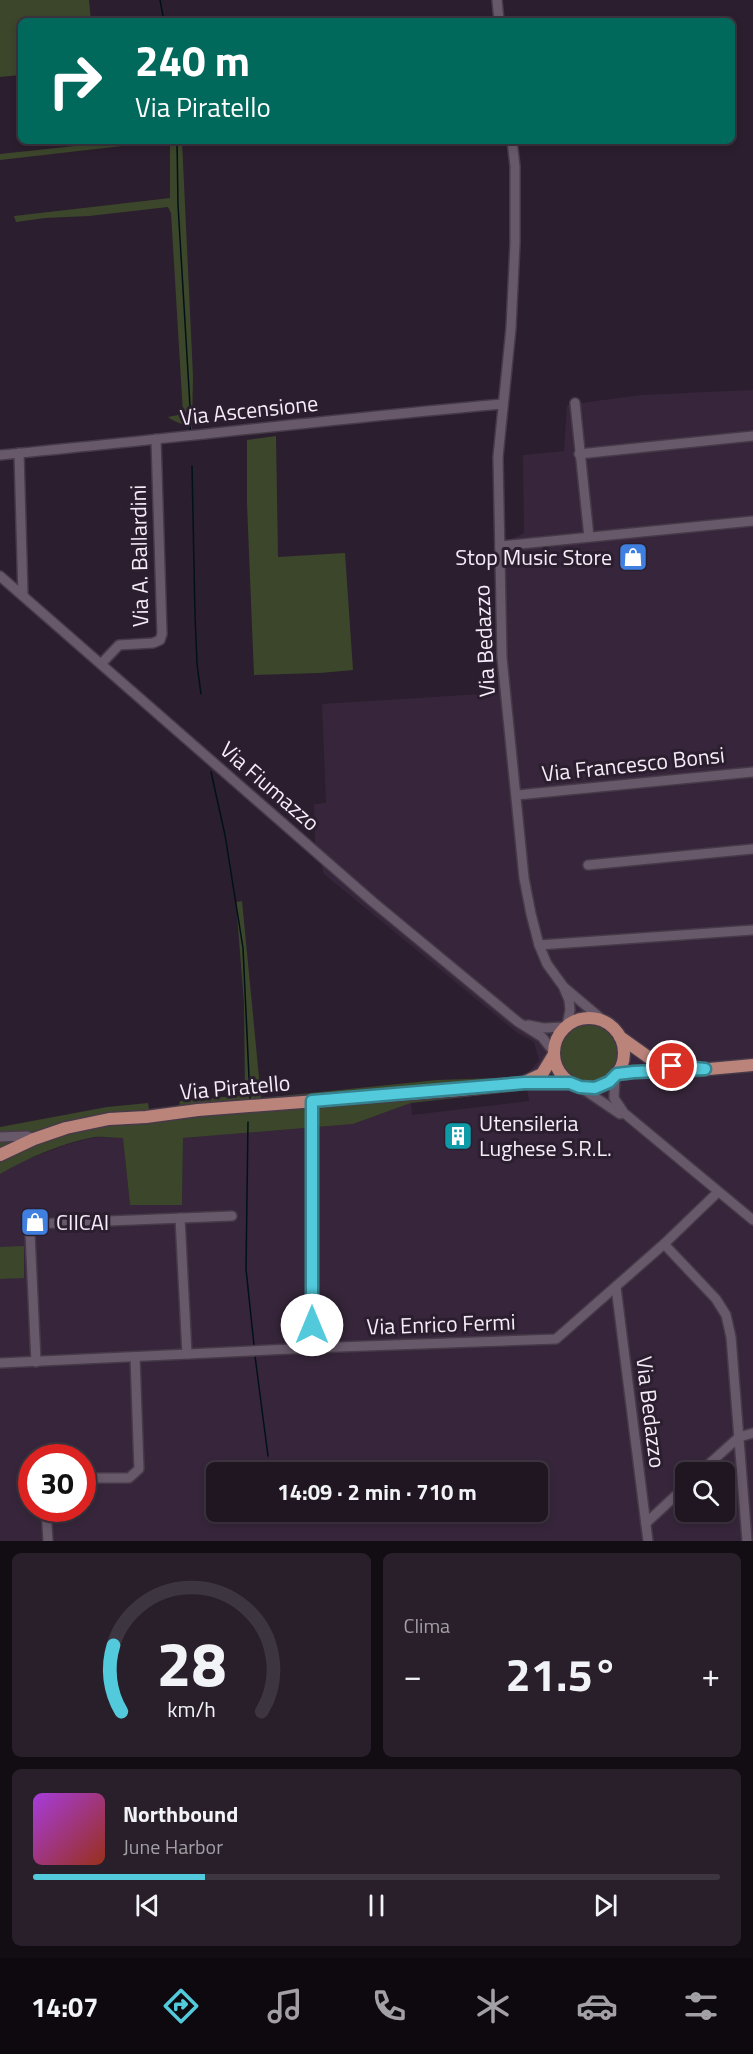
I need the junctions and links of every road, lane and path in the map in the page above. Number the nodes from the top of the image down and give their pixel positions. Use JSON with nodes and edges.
{"nodes":[{"id":1,"x":497,"y":0,"type":"edge"},
{"id":2,"x":499,"y":18,"type":"edge"},
{"id":3,"x":512,"y":144,"type":"edge"},
{"id":4,"x":575,"y":403,"type":"dead end"},
{"id":5,"x":502,"y":404,"type":"junction"},
{"id":6,"x":753,"y":436,"type":"edge"},
{"id":7,"x":156,"y":440,"type":"junction"},
{"id":8,"x":19,"y":453,"type":"junction"},
{"id":9,"x":579,"y":454,"type":"junction"},
{"id":10,"x":0,"y":455,"type":"edge"},
{"id":11,"x":753,"y":521,"type":"edge"},
{"id":12,"x":588,"y":537,"type":"junction"},
{"id":13,"x":500,"y":546,"type":"junction"},
{"id":14,"x":0,"y":576,"type":"edge"},
{"id":15,"x":23,"y":596,"type":"junction"},
{"id":16,"x":101,"y":664,"type":"junction"},
{"id":17,"x":753,"y":772,"type":"edge"},
{"id":18,"x":517,"y":795,"type":"junction"},
{"id":19,"x":753,"y":849,"type":"edge"},
{"id":20,"x":588,"y":865,"type":"dead end"},
{"id":21,"x":753,"y":930,"type":"edge"},
{"id":22,"x":539,"y":945,"type":"junction"},
{"id":23,"x":563,"y":986,"type":"junction"},
{"id":24,"x":604,"y":1021,"type":"junction"},
{"id":25,"x":518,"y":1022,"type":"junction"},
{"id":26,"x":566,"y":1026,"type":"junction"},
{"id":27,"x":620,"y":1036,"type":"junction"},
{"id":28,"x":553,"y":1053,"type":"junction"},
{"id":29,"x":753,"y":1065,"type":"edge"},
{"id":30,"x":705,"y":1069,"type":"junction"},
{"id":31,"x":616,"y":1076,"type":"junction"},
{"id":32,"x":515,"y":1084,"type":"junction"},
{"id":33,"x":575,"y":1085,"type":"junction"},
{"id":34,"x":312,"y":1101,"type":"junction"},
{"id":35,"x":636,"y":1125,"type":"junction"},
{"id":36,"x":0,"y":1137,"type":"edge"},
{"id":37,"x":34,"y":1139,"type":"junction"},
{"id":38,"x":0,"y":1155,"type":"edge"},
{"id":39,"x":718,"y":1192,"type":"junction"},
{"id":40,"x":232,"y":1216,"type":"dead end"},
{"id":41,"x":180,"y":1218,"type":"junction"},
{"id":42,"x":753,"y":1220,"type":"edge"},
{"id":43,"x":664,"y":1244,"type":"junction"},
{"id":44,"x":616,"y":1287,"type":"junction"},
{"id":45,"x":312,"y":1348,"type":"junction"},
{"id":46,"x":187,"y":1354,"type":"junction"},
{"id":47,"x":135,"y":1357,"type":"junction"},
{"id":48,"x":36,"y":1362,"type":"junction"},
{"id":49,"x":0,"y":1363,"type":"edge"},
{"id":50,"x":753,"y":1433,"type":"edge"},
{"id":51,"x":739,"y":1437,"type":"junction"},
{"id":52,"x":711,"y":1462,"type":"edge"},
{"id":53,"x":96,"y":1478,"type":"edge"},
{"id":54,"x":675,"y":1496,"type":"edge"},
{"id":55,"x":47,"y":1522,"type":"edge"},
{"id":56,"x":646,"y":1523,"type":"junction"},
{"id":57,"x":48,"y":1541,"type":"edge"},
{"id":58,"x":648,"y":1541,"type":"edge"},
{"id":59,"x":747,"y":1541,"type":"edge"}],
"edges":[{"from":1,"to":2,"type":"street"},
{"from":3,"to":5,"type":"street","name":"Via Bedazzo"},
{"from":4,"to":9,"type":"street"},
{"from":5,"to":7,"type":"street","name":"Via Ascensione"},
{"from":5,"to":13,"type":"street","name":"Via Bedazzo"},
{"from":6,"to":9,"type":"street"},
{"from":7,"to":8,"type":"street","name":"Via Ascensione"},
{"from":7,"to":16,"type":"street","name":"Via A. Ballardini"},
{"from":8,"to":10,"type":"street","name":"Via Ascensione"},
{"from":8,"to":15,"type":"street"},
{"from":9,"to":12,"type":"street"},
{"from":11,"to":12,"type":"street"},
{"from":12,"to":13,"type":"street"},
{"from":13,"to":18,"type":"street","name":"Via Bedazzo"},
{"from":14,"to":15,"type":"street","name":"Via Fiumazzo"},
{"from":15,"to":16,"type":"street","name":"Via Fiumazzo"},
{"from":16,"to":25,"type":"street","name":"Via Fiumazzo"},
{"from":17,"to":18,"type":"street","name":"Via Francesco Bonsi"},
{"from":18,"to":22,"type":"street","name":"Via Bedazzo"},
{"from":19,"to":20,"type":"street"},
{"from":21,"to":22,"type":"street"},
{"from":22,"to":23,"type":"street","name":"Via Bedazzo"},
{"from":23,"to":24,"type":"street","name":"Via Bedazzo"},
{"from":23,"to":26,"type":"street","name":"Via Bedazzo"},
{"from":24,"to":26,"type":"main road"},
{"from":24,"to":27,"type":"main road"},
{"from":25,"to":26,"type":"street","name":"Via Fiumazzo"},
{"from":25,"to":28,"type":"street","name":"Via Fiumazzo"},
{"from":26,"to":28,"type":"main road"},
{"from":27,"to":30,"type":"main road"},
{"from":27,"to":31,"type":"main road"},
{"from":28,"to":32,"type":"main road","name":"Via Piratello"},
{"from":28,"to":33,"type":"main road"},
{"from":29,"to":30,"type":"main road"},
{"from":30,"to":31,"type":"main road"},
{"from":31,"to":33,"type":"main road"},
{"from":31,"to":35,"type":"street"},
{"from":32,"to":33,"type":"main road","name":"Via Piratello"},
{"from":32,"to":34,"type":"main road","name":"Via Piratello"},
{"from":33,"to":35,"type":"street"},
{"from":34,"to":37,"type":"main road","name":"Via Piratello"},
{"from":34,"to":45,"type":"street"},
{"from":35,"to":39,"type":"street"},
{"from":36,"to":37,"type":"street","name":"Via Piratello"},
{"from":37,"to":38,"type":"main road","name":"Via Piratello"},
{"from":39,"to":42,"type":"street"},
{"from":39,"to":43,"type":"street","name":"Via Enrico Fermi"},
{"from":40,"to":41,"type":"street"},
{"from":41,"to":46,"type":"street"},
{"from":41,"to":48,"type":"street"},
{"from":43,"to":44,"type":"street","name":"Via Enrico Fermi"},
{"from":43,"to":51,"type":"street"},
{"from":44,"to":45,"type":"street","name":"Via Enrico Fermi"},
{"from":44,"to":56,"type":"street","name":"Via Bedazzo"},
{"from":45,"to":46,"type":"street","name":"Via Enrico Fermi"},
{"from":46,"to":47,"type":"street","name":"Via Enrico Fermi"},
{"from":47,"to":48,"type":"street","name":"Via Enrico Fermi"},
{"from":47,"to":53,"type":"street"},
{"from":48,"to":49,"type":"street","name":"Via Enrico Fermi"},
{"from":50,"to":51,"type":"street"},
{"from":51,"to":52,"type":"street"},
{"from":51,"to":59,"type":"street"},
{"from":54,"to":56,"type":"street"},
{"from":55,"to":57,"type":"street"},
{"from":56,"to":58,"type":"street","name":"Via Bedazzo"}]}
